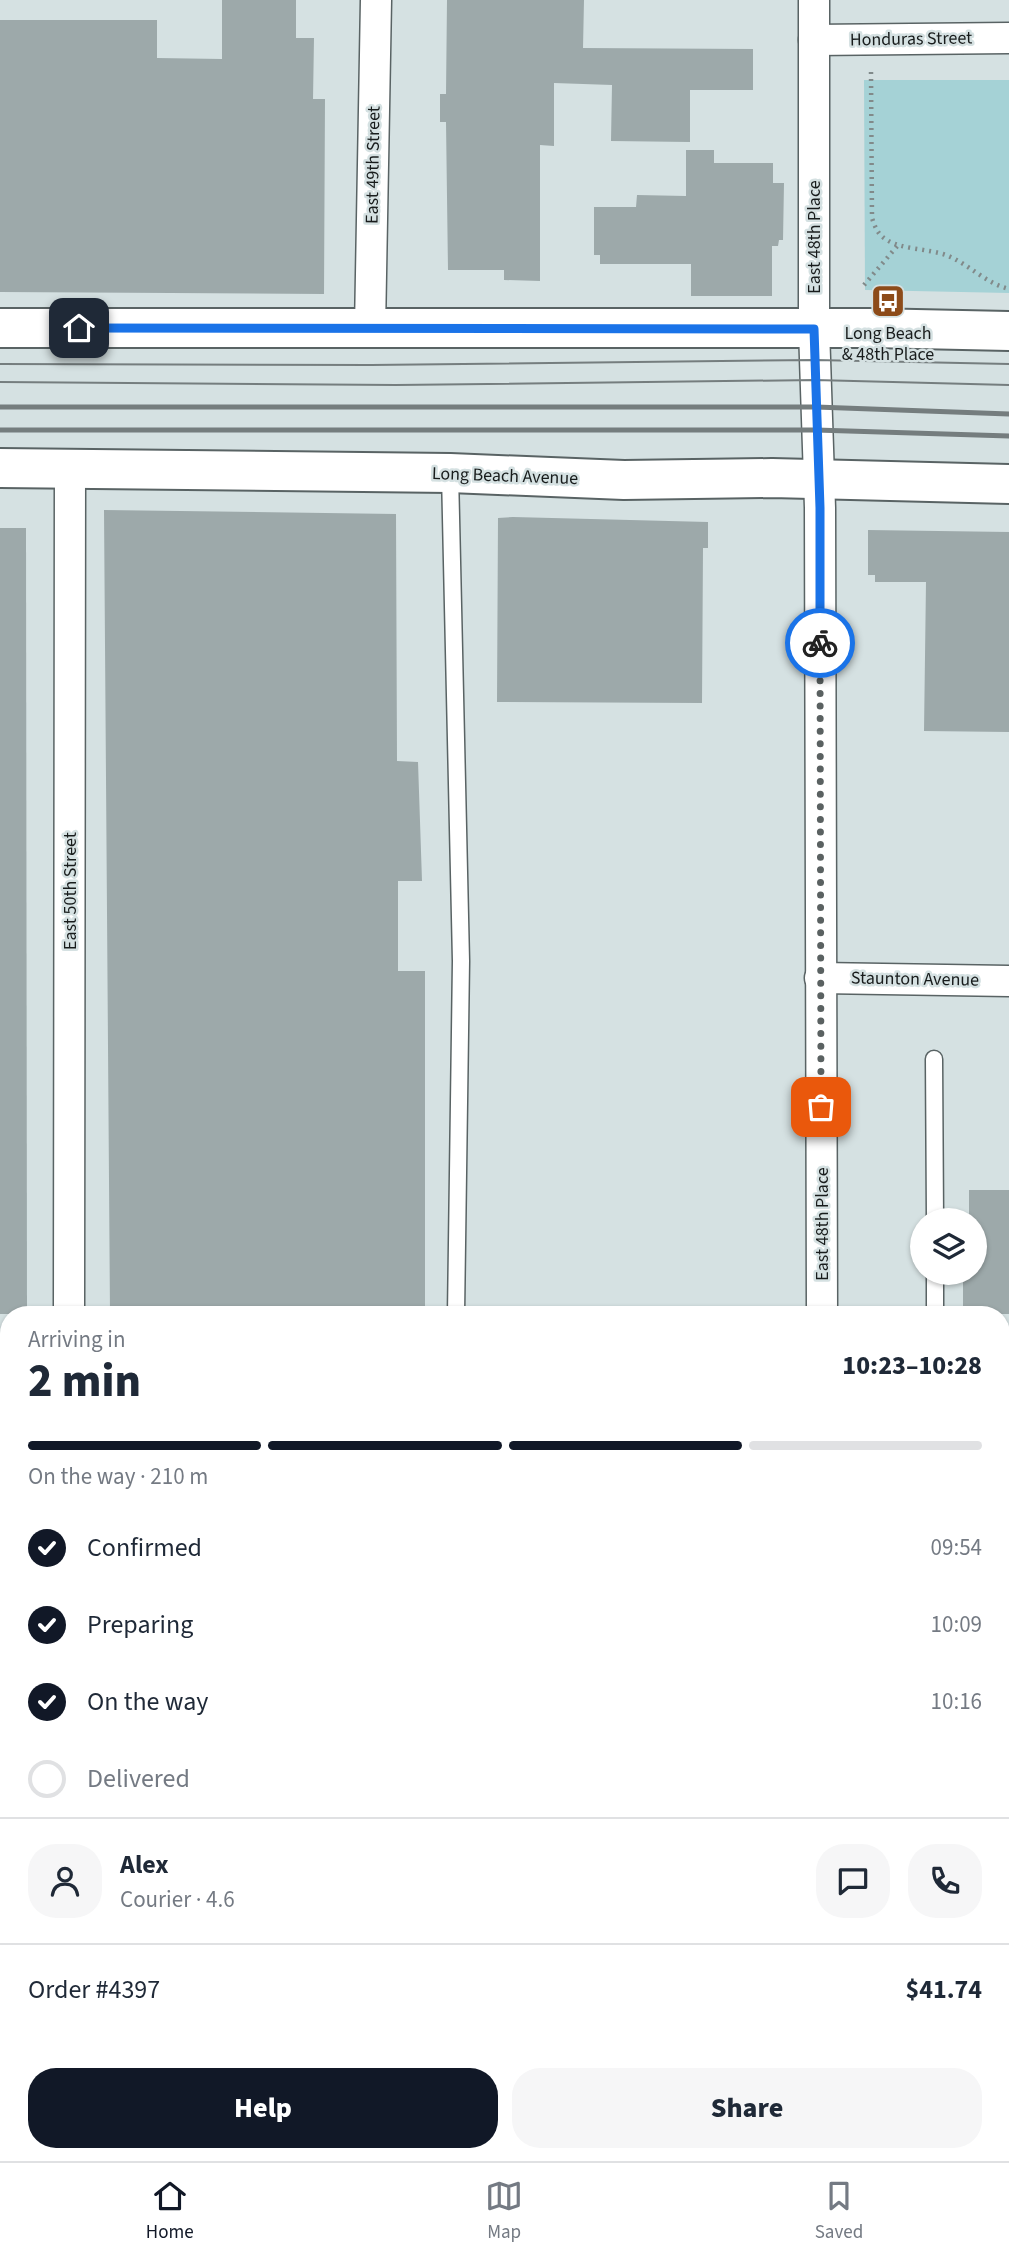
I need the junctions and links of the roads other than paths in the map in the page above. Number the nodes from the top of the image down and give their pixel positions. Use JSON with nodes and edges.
{"nodes":[{"id":1,"x":376,"y":0,"type":"edge"},
{"id":2,"x":814,"y":0,"type":"edge"},
{"id":3,"x":1009,"y":38,"type":"edge"},
{"id":4,"x":814,"y":40,"type":"junction"},
{"id":5,"x":0,"y":328,"type":"edge"},
{"id":6,"x":814,"y":329,"type":"junction"},
{"id":7,"x":370,"y":330,"type":"junction"},
{"id":8,"x":1009,"y":331,"type":"edge"},
{"id":9,"x":70,"y":467,"type":"junction"},
{"id":10,"x":0,"y":468,"type":"edge"},
{"id":11,"x":450,"y":473,"type":"junction"},
{"id":12,"x":818,"y":480,"type":"junction"},
{"id":13,"x":1009,"y":484,"type":"edge"},
{"id":14,"x":820,"y":978,"type":"junction"},
{"id":15,"x":1009,"y":981,"type":"edge"},
{"id":16,"x":934,"y":1059,"type":"dead end"},
{"id":17,"x":935,"y":1208,"type":"edge"},
{"id":18,"x":935,"y":1285,"type":"edge"},
{"id":19,"x":69,"y":1306,"type":"edge"},
{"id":20,"x":456,"y":1306,"type":"edge"},
{"id":21,"x":822,"y":1306,"type":"edge"},
{"id":22,"x":935,"y":1306,"type":"edge"}],
"edges":[{"from":1,"to":7,"type":"street","name":"East 49th Street"},
{"from":2,"to":4,"type":"street","name":"East 48th Place"},
{"from":3,"to":4,"type":"street","name":"Honduras Street"},
{"from":4,"to":6,"type":"street","name":"East 48th Place"},
{"from":5,"to":7,"type":"street"},
{"from":6,"to":7,"type":"street"},
{"from":6,"to":8,"type":"street"},
{"from":6,"to":12,"type":"street","name":"East 48th Place"},
{"from":9,"to":10,"type":"street","name":"Long Beach Avenue"},
{"from":9,"to":11,"type":"street","name":"Long Beach Avenue"},
{"from":9,"to":19,"type":"street","name":"East 50th Street"},
{"from":11,"to":12,"type":"street","name":"Long Beach Avenue"},
{"from":11,"to":20,"type":"lane"},
{"from":12,"to":13,"type":"street","name":"Long Beach Avenue"},
{"from":12,"to":14,"type":"street","name":"East 48th Place"},
{"from":14,"to":15,"type":"street","name":"Staunton Avenue"},
{"from":14,"to":21,"type":"street","name":"East 48th Place"},
{"from":16,"to":17,"type":"lane"},
{"from":18,"to":22,"type":"lane"}]}
